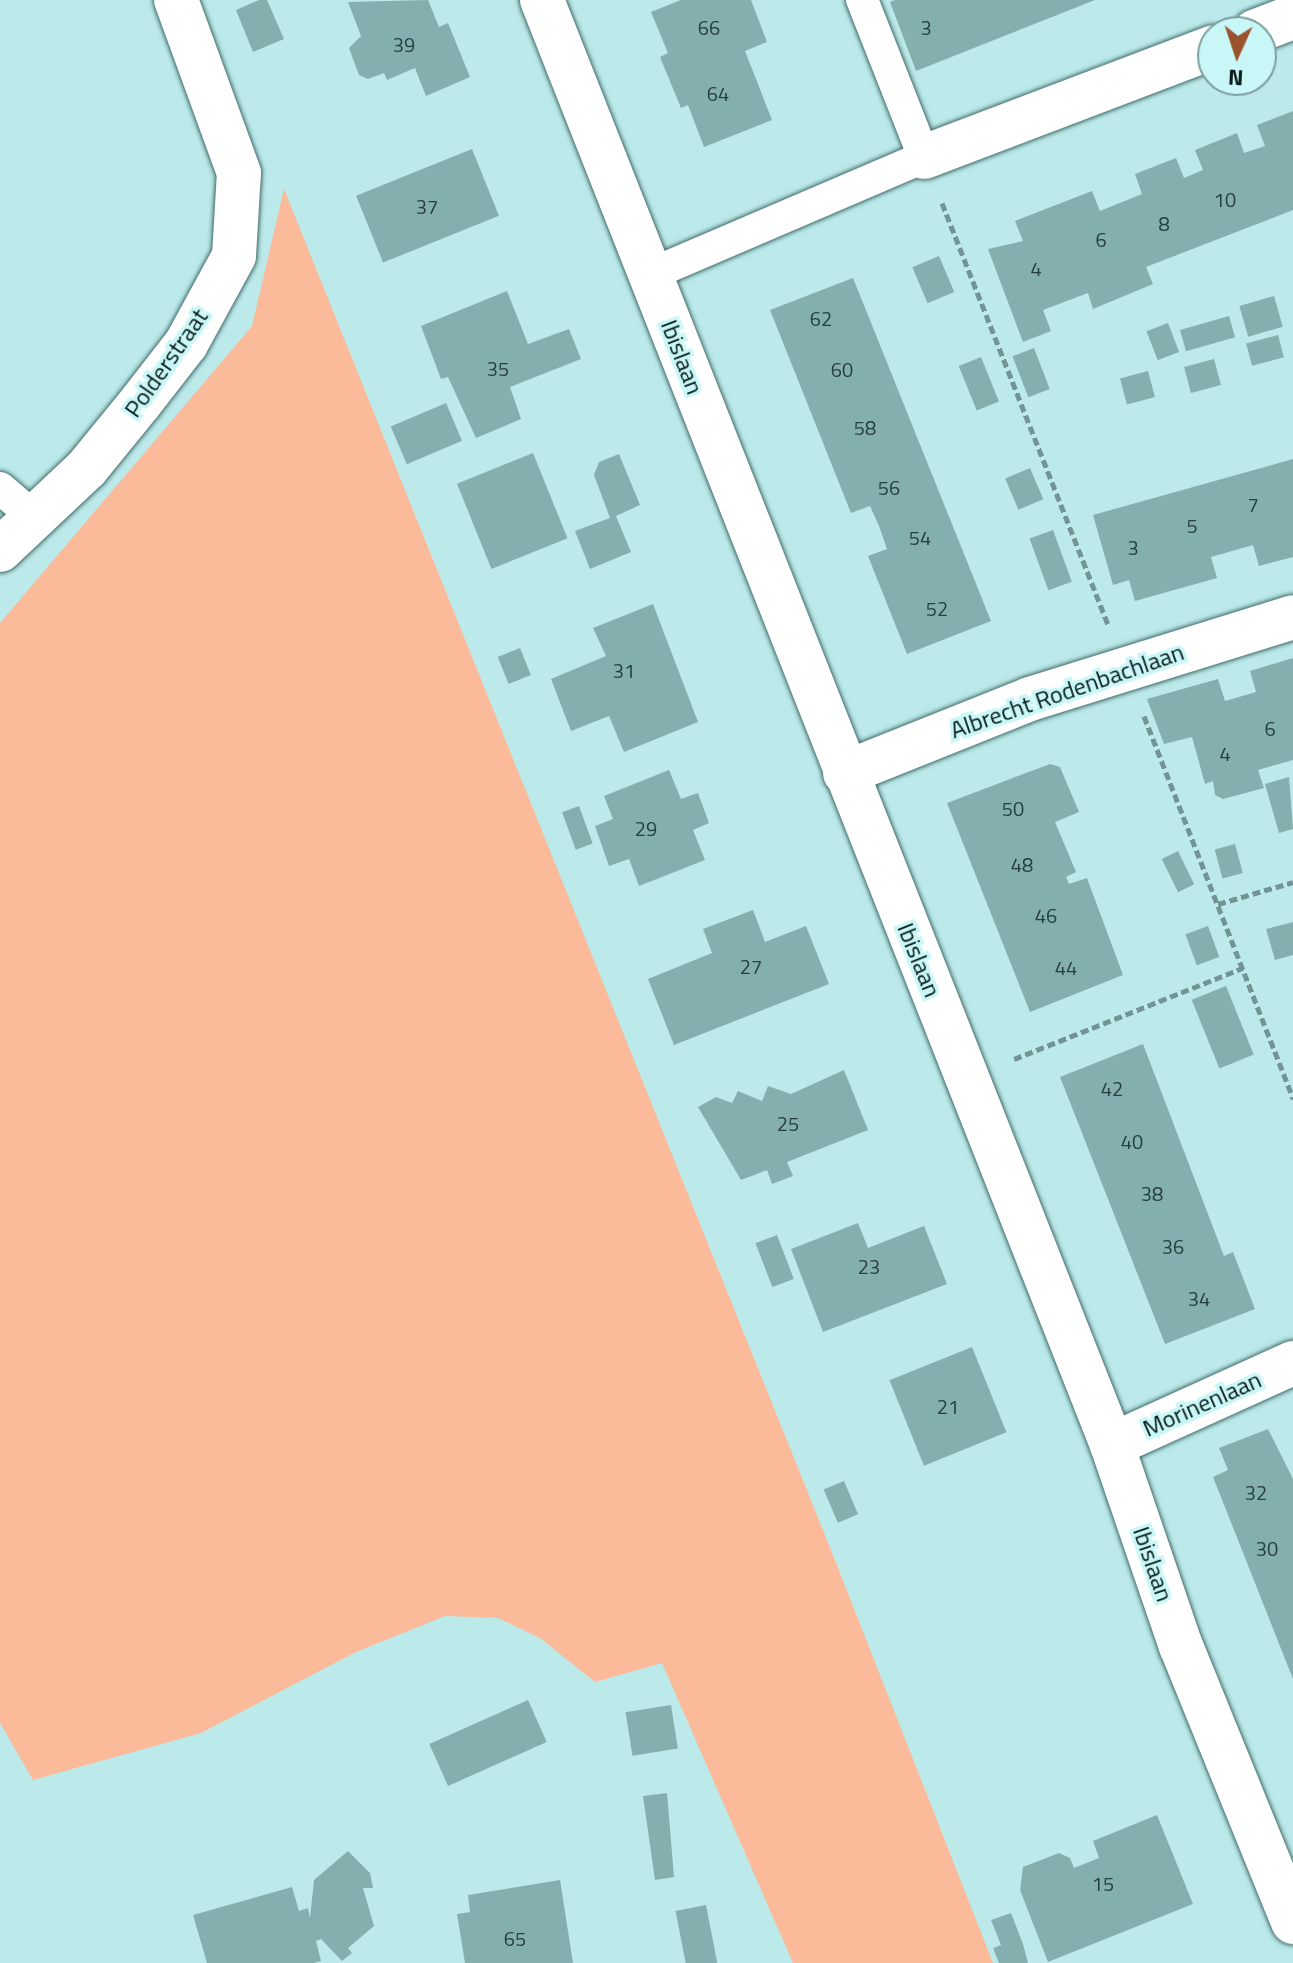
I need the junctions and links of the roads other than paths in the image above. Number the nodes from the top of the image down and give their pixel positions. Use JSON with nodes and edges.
{"nodes":[{"id":1,"x":176,"y":0,"type":"edge"},
{"id":2,"x":542,"y":0,"type":"edge"},
{"id":3,"x":862,"y":0,"type":"edge"},
{"id":4,"x":1197,"y":53,"type":"edge"},
{"id":5,"x":924,"y":157,"type":"junction"},
{"id":6,"x":649,"y":275,"type":"junction"},
{"id":7,"x":0,"y":488,"type":"edge"},
{"id":8,"x":34,"y":517,"type":"junction"},
{"id":9,"x":0,"y":550,"type":"edge"},
{"id":10,"x":1293,"y":617,"type":"edge"},
{"id":11,"x":845,"y":773,"type":"junction"},
{"id":12,"x":1293,"y":1363,"type":"edge"},
{"id":13,"x":1112,"y":1445,"type":"junction"},
{"id":14,"x":1293,"y":1922,"type":"edge"}],
"edges":[{"from":1,"to":8,"type":"street","name":"Polderstraat"},
{"from":2,"to":6,"type":"street","name":"Ibislaan"},
{"from":3,"to":5,"type":"lane"},
{"from":4,"to":5,"type":"street"},
{"from":5,"to":6,"type":"lane"},
{"from":6,"to":11,"type":"street","name":"Ibislaan"},
{"from":7,"to":8,"type":"lane"},
{"from":8,"to":9,"type":"street","name":"Polderstraat"},
{"from":10,"to":11,"type":"street","name":"Albrecht Rodenbachlaan"},
{"from":11,"to":13,"type":"street","name":"Ibislaan"},
{"from":12,"to":13,"type":"street","name":"Morinenlaan"},
{"from":13,"to":14,"type":"street","name":"Ibislaan"}]}
